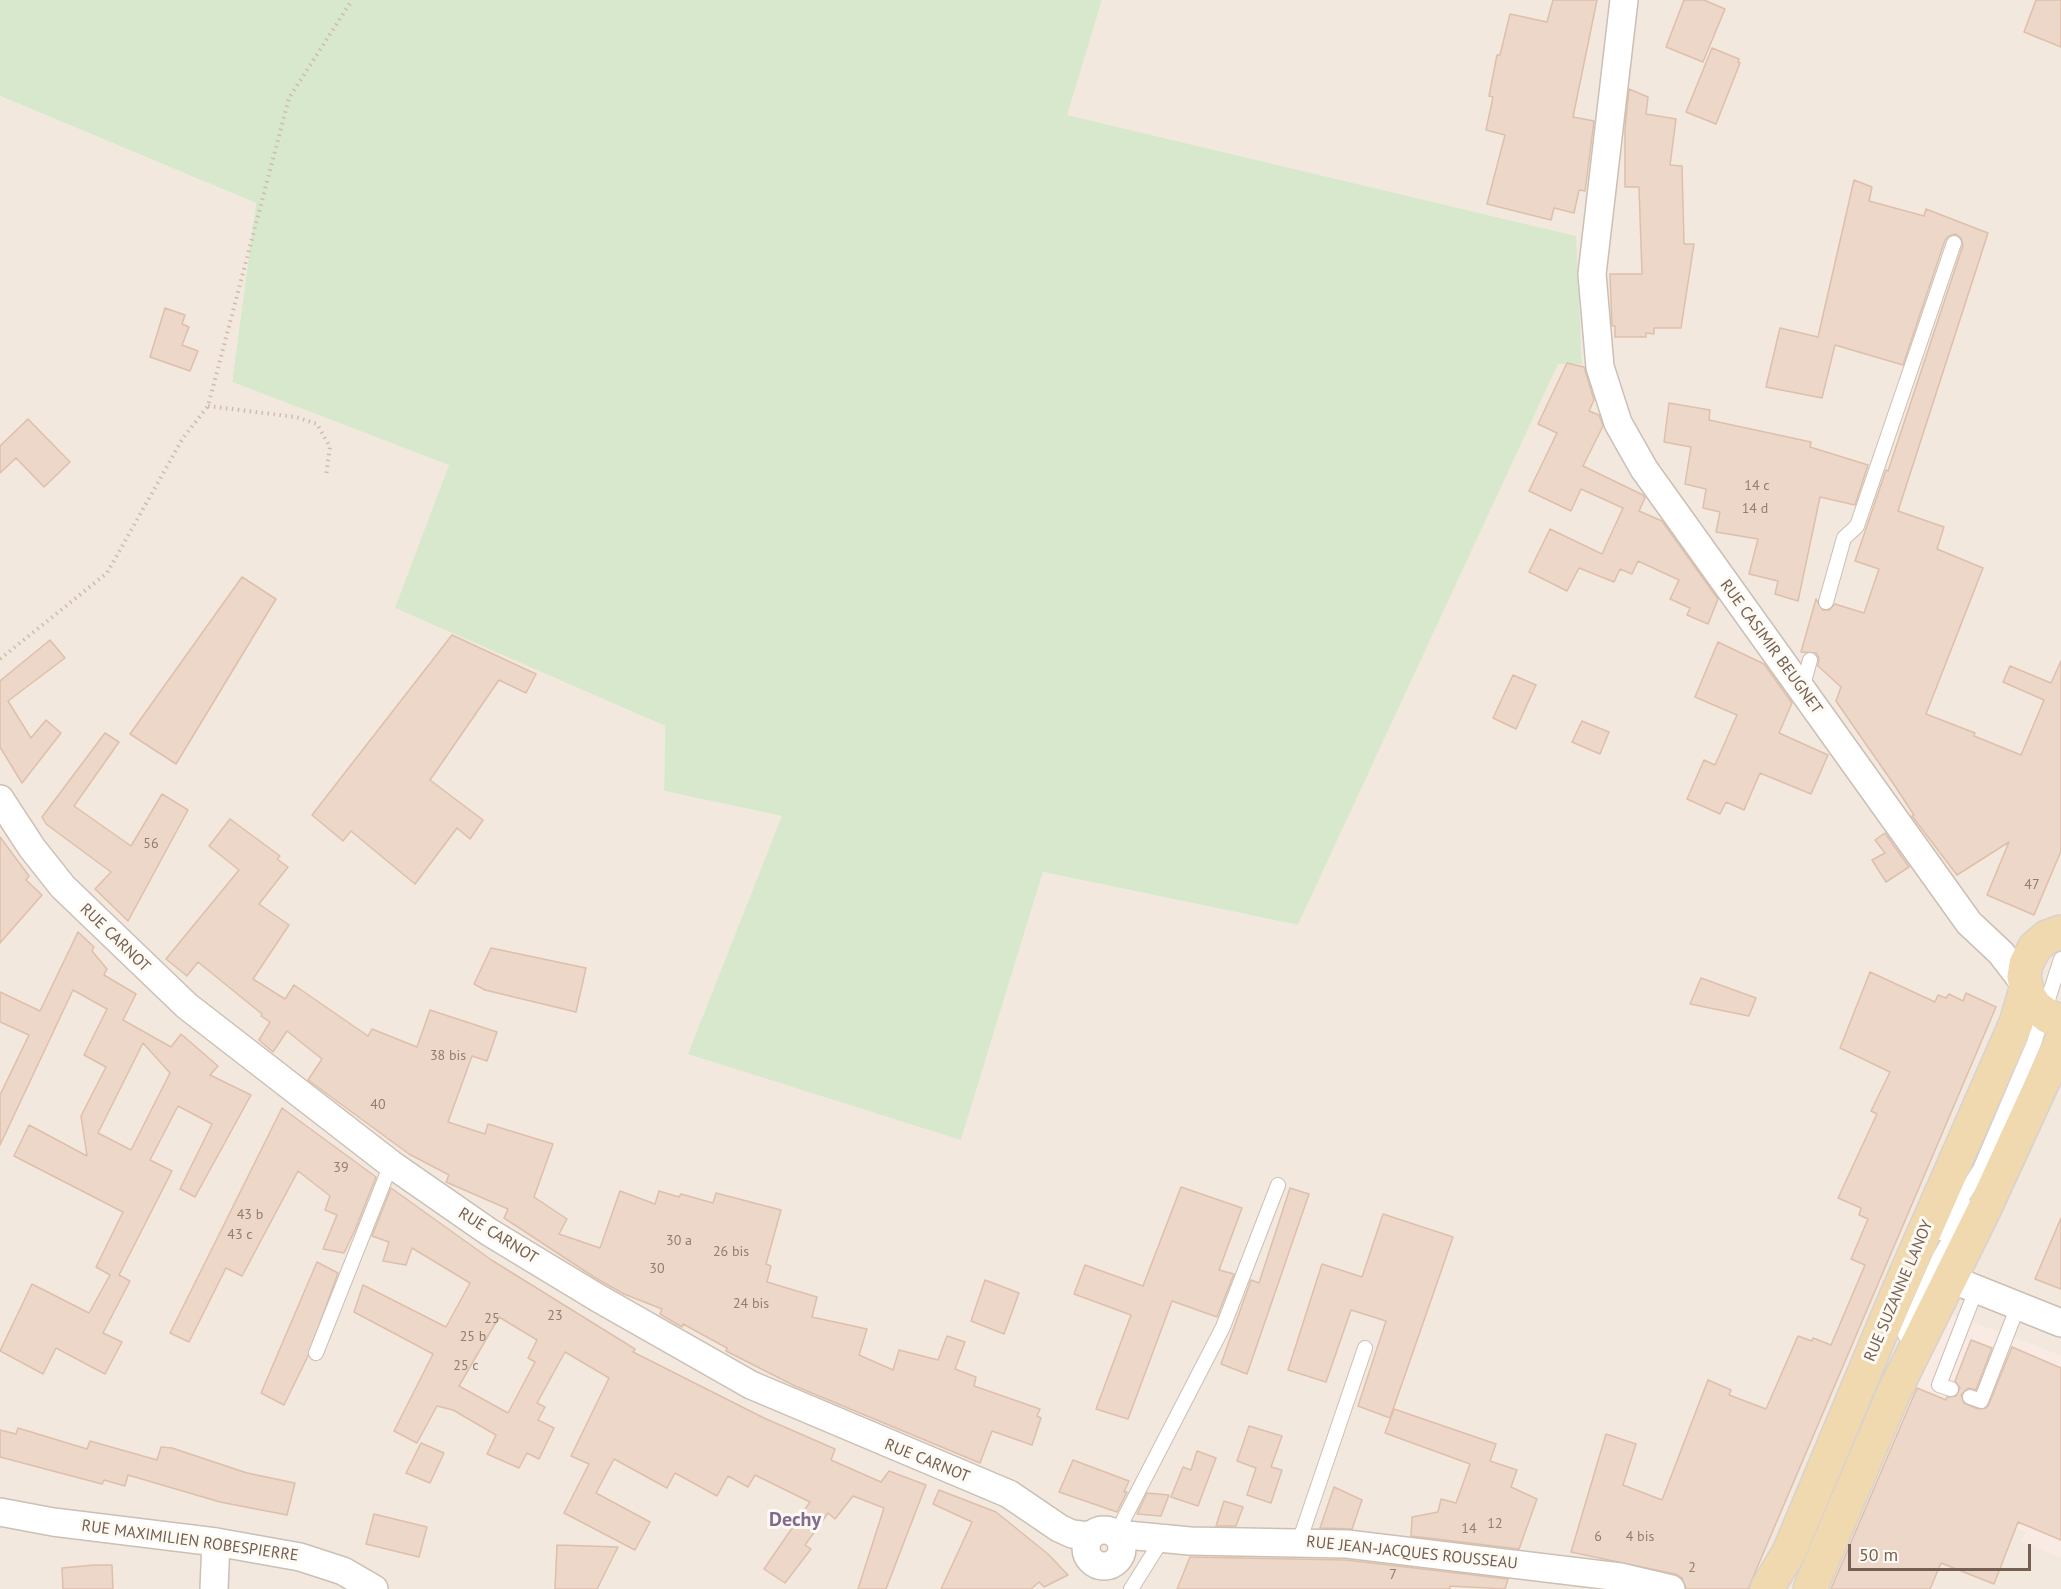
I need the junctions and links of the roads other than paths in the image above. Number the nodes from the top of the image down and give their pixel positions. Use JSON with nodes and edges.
{"nodes":[{"id":1,"x":1624,"y":0,"type":"edge"},
{"id":2,"x":1954,"y":243,"type":"dead end"},
{"id":3,"x":1826,"y":602,"type":"dead end"},
{"id":4,"x":1810,"y":660,"type":"dead end"},
{"id":5,"x":1802,"y":689,"type":"junction"},
{"id":6,"x":0,"y":799,"type":"edge"},
{"id":7,"x":1964,"y":915,"type":"junction"},
{"id":8,"x":2054,"y":937,"type":"edge"},
{"id":9,"x":2047,"y":1009,"type":"edge"},
{"id":10,"x":391,"y":1164,"type":"junction"},
{"id":11,"x":1278,"y":1185,"type":"dead end"},
{"id":12,"x":1963,"y":1284,"type":"junction"},
{"id":13,"x":2018,"y":1306,"type":"junction"},
{"id":14,"x":2061,"y":1323,"type":"edge"},
{"id":15,"x":1365,"y":1348,"type":"dead end"},
{"id":16,"x":316,"y":1353,"type":"dead end"},
{"id":17,"x":1951,"y":1389,"type":"dead end"},
{"id":18,"x":1970,"y":1397,"type":"dead end"},
{"id":19,"x":0,"y":1512,"type":"edge"},
{"id":20,"x":1103,"y":1535,"type":"junction"},
{"id":21,"x":1163,"y":1538,"type":"junction"},
{"id":22,"x":216,"y":1542,"type":"junction"},
{"id":23,"x":1299,"y":1542,"type":"junction"},
{"id":24,"x":1110,"y":1577,"type":"edge"},
{"id":25,"x":1790,"y":1585,"type":"edge"},
{"id":26,"x":214,"y":1589,"type":"edge"},
{"id":27,"x":374,"y":1589,"type":"edge"},
{"id":28,"x":1131,"y":1589,"type":"edge"},
{"id":29,"x":1671,"y":1589,"type":"edge"},
{"id":30,"x":1799,"y":1589,"type":"edge"}],
"edges":[{"from":1,"to":5,"type":"street","name":"RUE CASIMIR BEUGNET"},
{"from":2,"to":3,"type":"lane"},
{"from":4,"to":5,"type":"lane"},
{"from":5,"to":7,"type":"street","name":"RUE CASIMIR BEUGNET"},
{"from":6,"to":10,"type":"street","name":"RUE CARNOT"},
{"from":7,"to":8,"type":"street","name":"RUE CASIMIR BEUGNET"},
{"from":7,"to":9,"type":"street","name":"RUE CASIMIR BEUGNET"},
{"from":8,"to":9,"type":"main road"},
{"from":9,"to":12,"type":"main road","name":"RUE SUZANNE LANOY"},
{"from":9,"to":25,"type":"main road","name":"RUE SUZANNE LANOY"},
{"from":9,"to":30,"type":"lane"},
{"from":10,"to":16,"type":"lane"},
{"from":10,"to":20,"type":"street","name":"RUE CARNOT"},
{"from":11,"to":20,"type":"lane"},
{"from":12,"to":13,"type":"street"},
{"from":12,"to":17,"type":"lane"},
{"from":12,"to":25,"type":"main road","name":"RUE SUZANNE LANOY"},
{"from":13,"to":14,"type":"street"},
{"from":13,"to":18,"type":"lane"},
{"from":15,"to":23,"type":"lane"},
{"from":19,"to":22,"type":"street","name":"RUE MAXIMILIEN ROBESPIERRE"},
{"from":20,"to":21,"type":"street","name":"RUE JEAN-JACQUES ROUSSEAU"},
{"from":20,"to":24,"type":"street"},
{"from":21,"to":23,"type":"street","name":"RUE JEAN-JACQUES ROUSSEAU"},
{"from":21,"to":28,"type":"lane"},
{"from":22,"to":26,"type":"street"},
{"from":22,"to":27,"type":"street","name":"RUE MAXIMILIEN ROBESPIERRE"},
{"from":23,"to":29,"type":"street","name":"RUE JEAN-JACQUES ROUSSEAU"}]}
